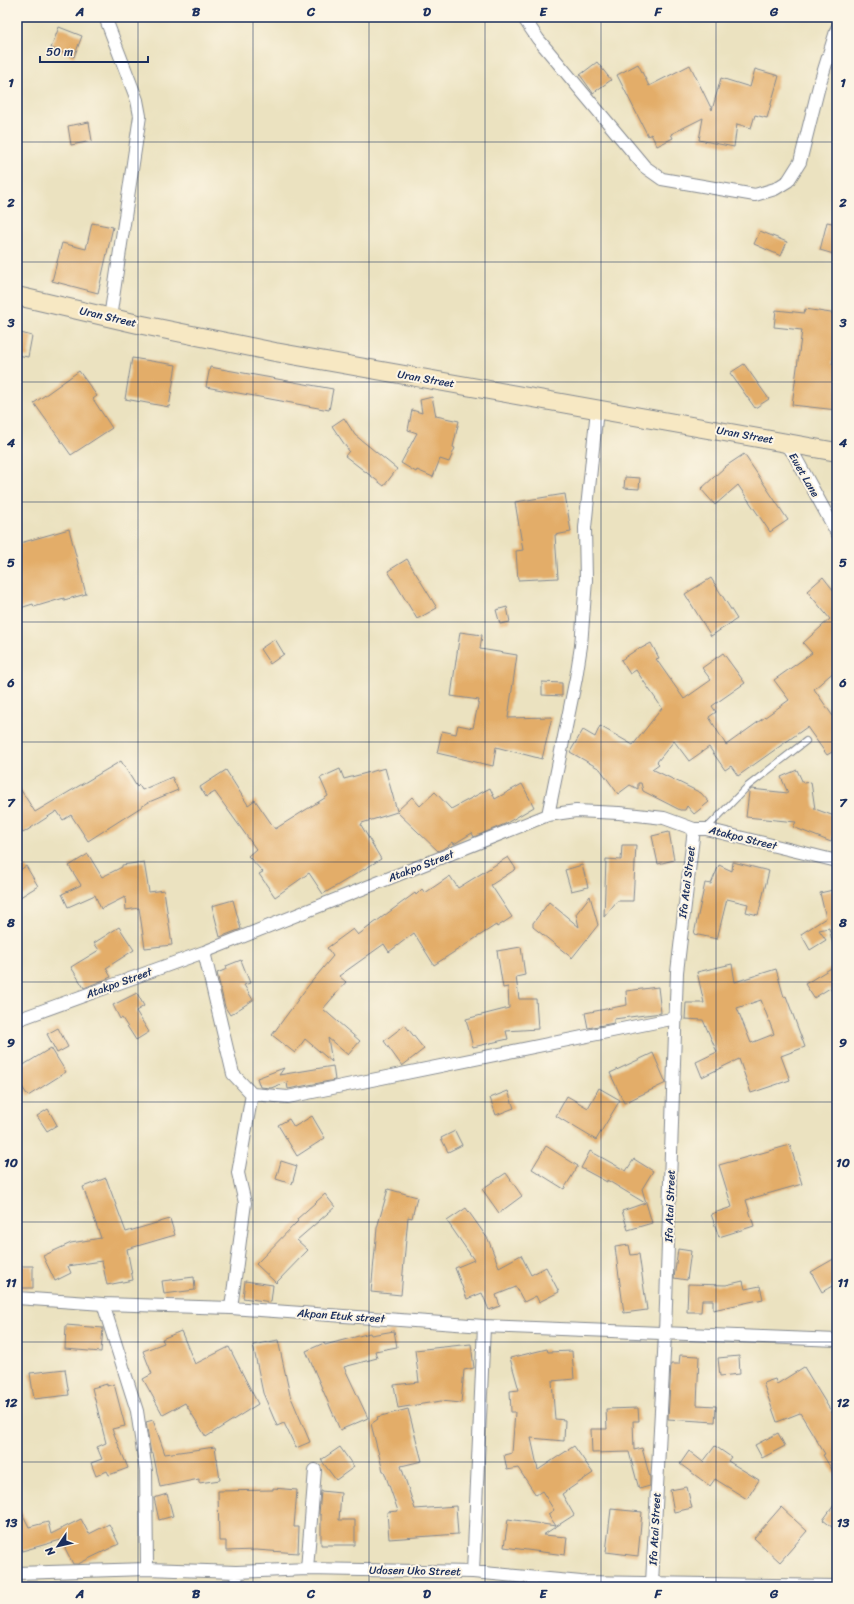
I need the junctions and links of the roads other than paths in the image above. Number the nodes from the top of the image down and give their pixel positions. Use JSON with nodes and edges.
{"nodes":[{"id":1,"x":104,"y":17,"type":"edge"},
{"id":2,"x":523,"y":17,"type":"edge"},
{"id":3,"x":837,"y":28,"type":"edge"},
{"id":4,"x":17,"y":296,"type":"edge"},
{"id":5,"x":110,"y":318,"type":"junction"},
{"id":6,"x":597,"y":409,"type":"junction"},
{"id":7,"x":779,"y":441,"type":"junction"},
{"id":8,"x":837,"y":452,"type":"edge"},
{"id":9,"x":837,"y":533,"type":"edge"},
{"id":10,"x":806,"y":741,"type":"dead end"},
{"id":11,"x":548,"y":815,"type":"junction"},
{"id":12,"x":700,"y":829,"type":"junction"},
{"id":13,"x":837,"y":861,"type":"edge"},
{"id":14,"x":204,"y":952,"type":"junction"},
{"id":15,"x":676,"y":1018,"type":"junction"},
{"id":16,"x":17,"y":1020,"type":"edge"},
{"id":17,"x":252,"y":1094,"type":"junction"},
{"id":18,"x":17,"y":1298,"type":"edge"},
{"id":19,"x":103,"y":1304,"type":"junction"},
{"id":20,"x":231,"y":1308,"type":"junction"},
{"id":21,"x":484,"y":1326,"type":"junction"},
{"id":22,"x":665,"y":1334,"type":"junction"},
{"id":23,"x":837,"y":1340,"type":"edge"},
{"id":24,"x":315,"y":1470,"type":"dead end"},
{"id":25,"x":147,"y":1569,"type":"junction"},
{"id":26,"x":306,"y":1569,"type":"junction"},
{"id":27,"x":236,"y":1572,"type":"junction"},
{"id":28,"x":473,"y":1572,"type":"junction"},
{"id":29,"x":17,"y":1573,"type":"edge"},
{"id":30,"x":652,"y":1583,"type":"junction"},
{"id":31,"x":580,"y":1584,"type":"edge"},
{"id":32,"x":782,"y":1586,"type":"edge"},
{"id":33,"x":837,"y":1586,"type":"edge"},
{"id":34,"x":237,"y":1587,"type":"edge"}],
"edges":[{"from":1,"to":5,"type":"street"},
{"from":2,"to":3,"type":"street"},
{"from":4,"to":5,"type":"street","name":"Uran Street"},
{"from":5,"to":6,"type":"street","name":"Uran Street"},
{"from":6,"to":7,"type":"street","name":"Uran Street"},
{"from":6,"to":11,"type":"street"},
{"from":7,"to":8,"type":"street","name":"Uran Street"},
{"from":7,"to":9,"type":"street","name":"Ewet Lane"},
{"from":10,"to":12,"type":"lane"},
{"from":11,"to":12,"type":"street","name":"Atakpo Street"},
{"from":11,"to":14,"type":"street","name":"Atakpo Street"},
{"from":12,"to":13,"type":"street","name":"Atakpo Street"},
{"from":12,"to":15,"type":"street","name":"Ifa Atai Street"},
{"from":14,"to":16,"type":"street","name":"Atakpo Street"},
{"from":14,"to":17,"type":"street"},
{"from":15,"to":17,"type":"street"},
{"from":15,"to":22,"type":"street","name":"Ifa Atai Street"},
{"from":17,"to":20,"type":"street"},
{"from":18,"to":19,"type":"street","name":"Akpan Etuk street"},
{"from":19,"to":20,"type":"street","name":"Akpan Etuk street"},
{"from":19,"to":25,"type":"street"},
{"from":20,"to":21,"type":"street","name":"Akpan Etuk street"},
{"from":21,"to":22,"type":"street","name":"Akpan Etuk street"},
{"from":21,"to":28,"type":"street"},
{"from":22,"to":23,"type":"street","name":"Akpan Etuk street"},
{"from":22,"to":30,"type":"street","name":"Ifa Atai Street"},
{"from":24,"to":26,"type":"street"},
{"from":25,"to":27,"type":"street","name":"Udosen Uko Street"},
{"from":25,"to":29,"type":"street","name":"Udosen Uko Street"},
{"from":26,"to":27,"type":"street","name":"Udosen Uko Street"},
{"from":26,"to":28,"type":"street","name":"Udosen Uko Street"},
{"from":27,"to":34,"type":"street"},
{"from":28,"to":31,"type":"street","name":"Udosen Uko Street"},
{"from":30,"to":31,"type":"street","name":"Udosen Uko Street"},
{"from":30,"to":32,"type":"street","name":"Udosen Uko Street"},
{"from":32,"to":33,"type":"street","name":"Udosen Uko Street"}]}
